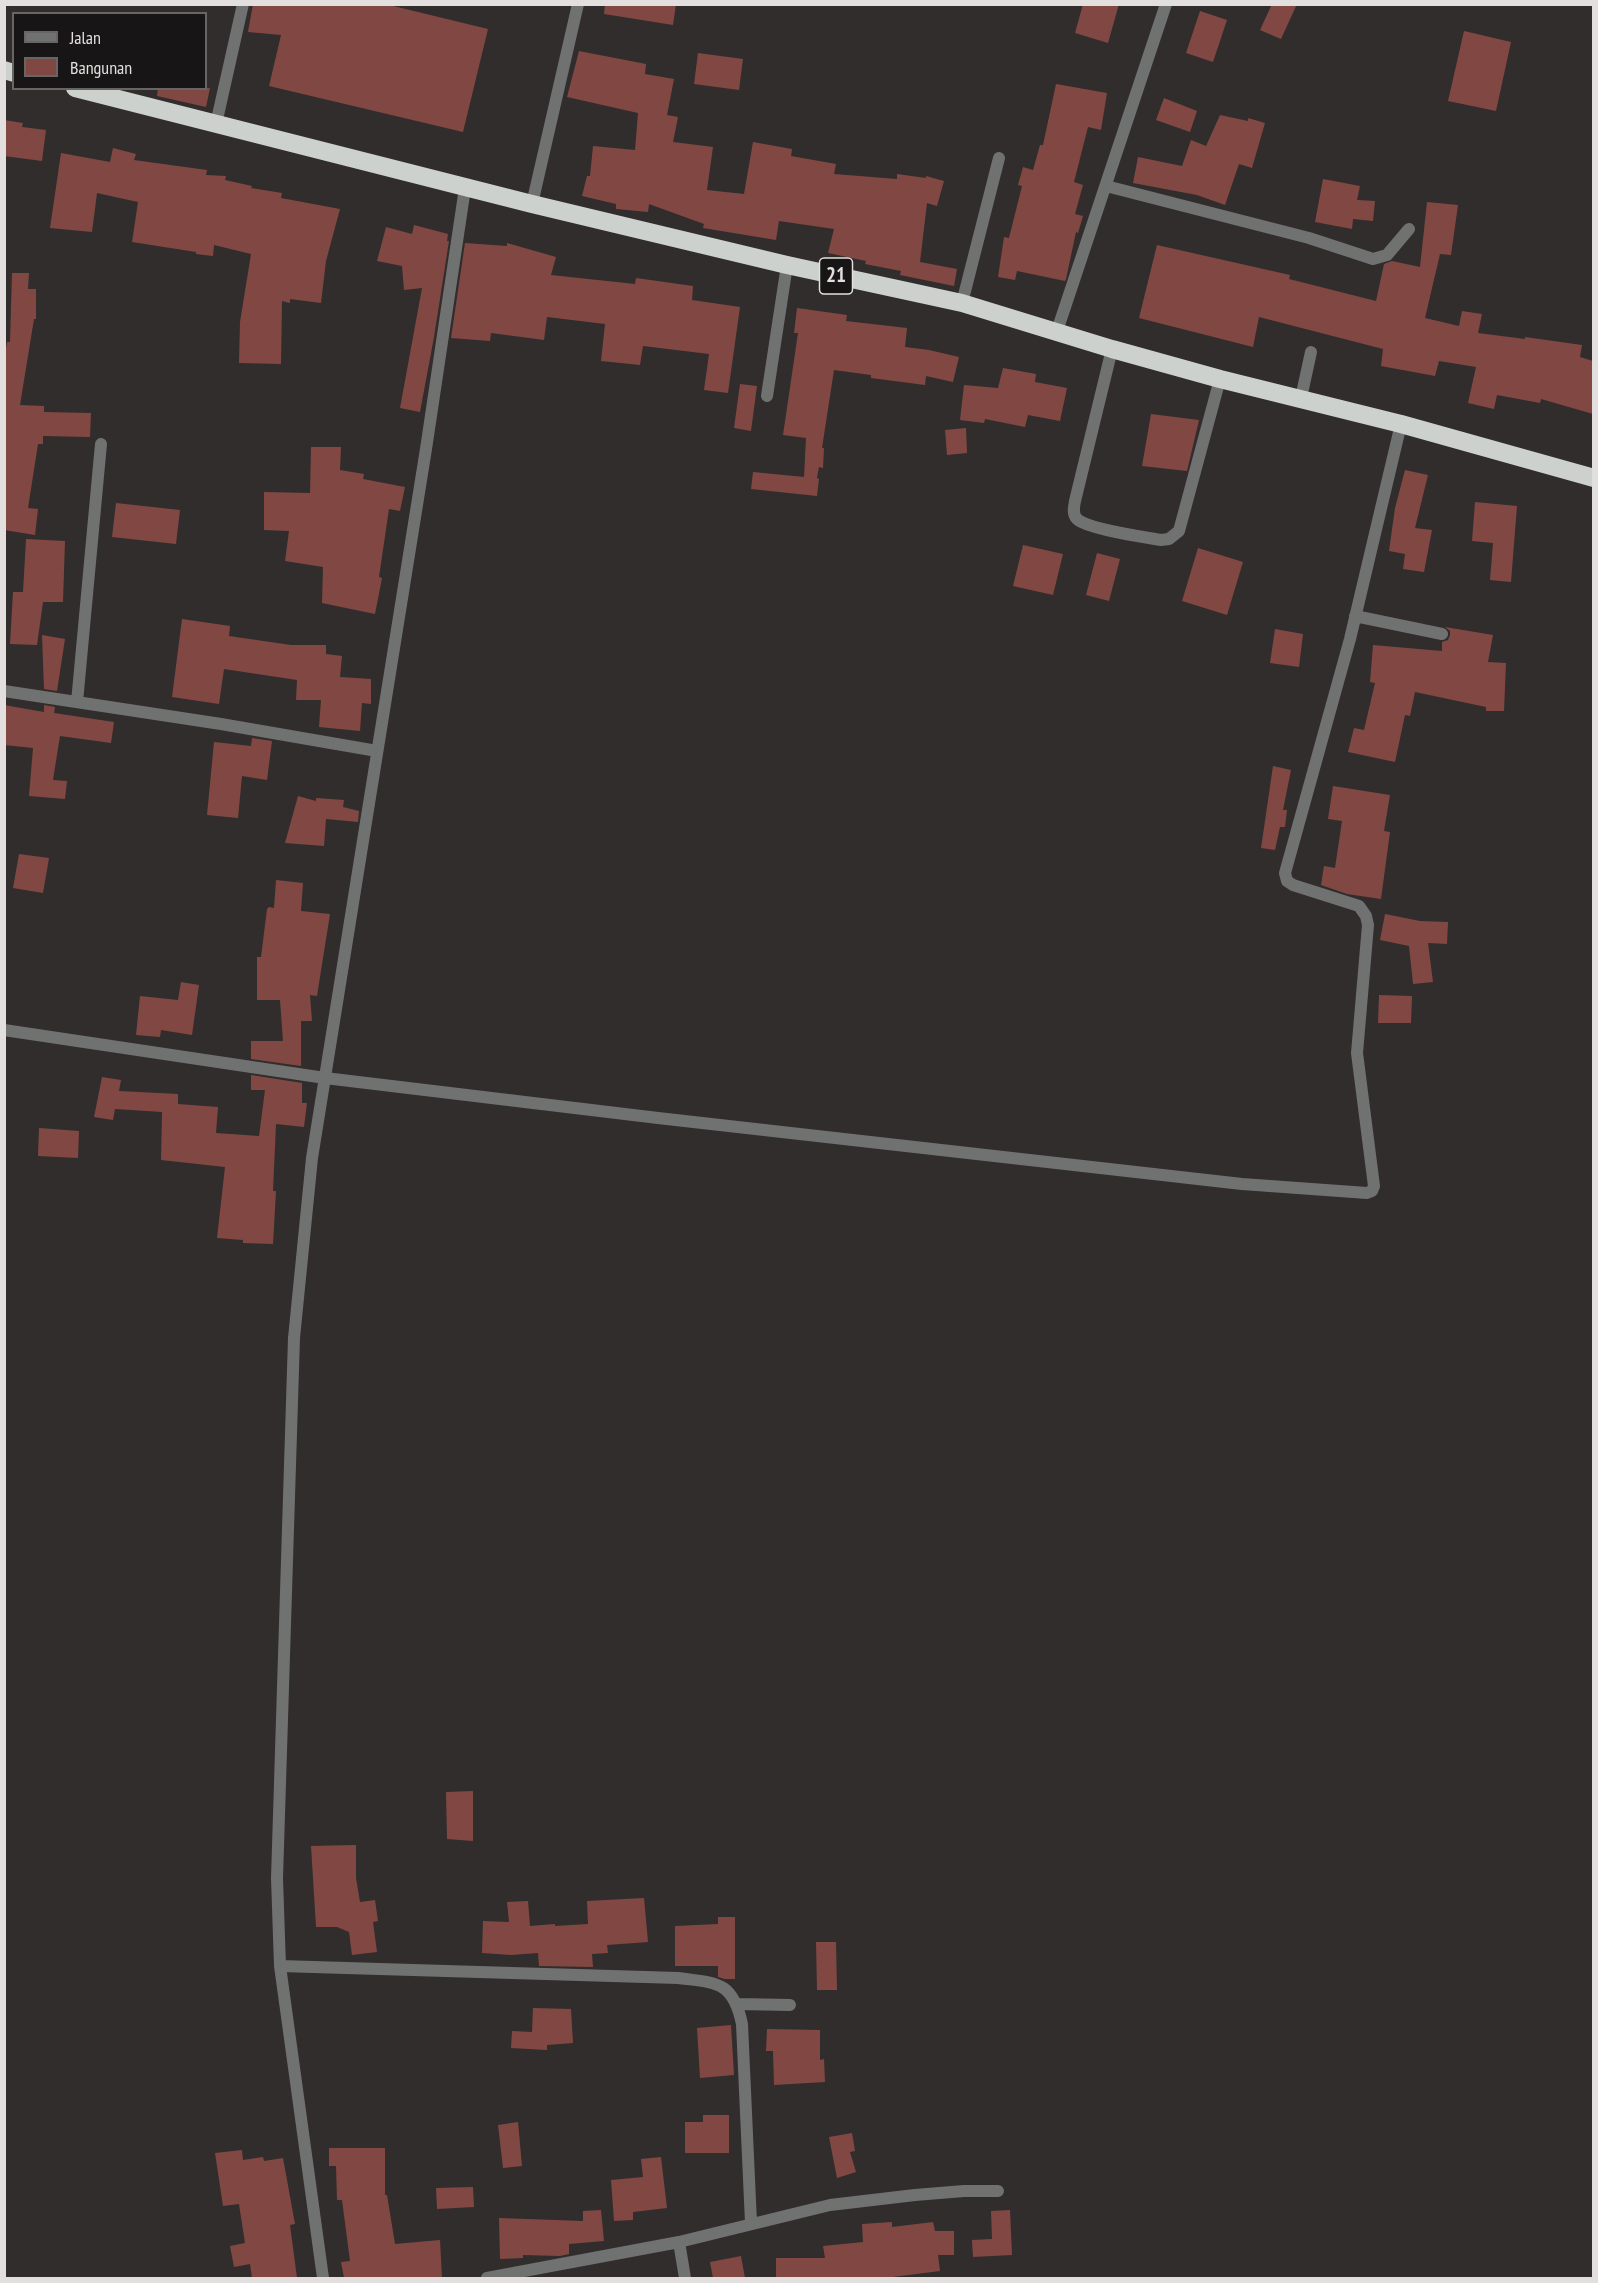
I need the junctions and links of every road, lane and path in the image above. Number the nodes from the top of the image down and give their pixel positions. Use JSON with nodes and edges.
{"nodes":[{"id":1,"x":243,"y":4,"type":"edge"},
{"id":2,"x":578,"y":4,"type":"edge"},
{"id":3,"x":1166,"y":4,"type":"edge"},
{"id":4,"x":83,"y":90,"type":"edge"},
{"id":5,"x":216,"y":124,"type":"junction"},
{"id":6,"x":999,"y":158,"type":"dead end"},
{"id":7,"x":1106,"y":186,"type":"junction"},
{"id":8,"x":465,"y":188,"type":"junction"},
{"id":9,"x":532,"y":204,"type":"junction"},
{"id":10,"x":1408,"y":229,"type":"dead end"},
{"id":11,"x":787,"y":266,"type":"junction"},
{"id":12,"x":962,"y":303,"type":"junction"},
{"id":13,"x":1057,"y":332,"type":"junction"},
{"id":14,"x":1112,"y":349,"type":"junction"},
{"id":15,"x":1311,"y":352,"type":"dead end"},
{"id":16,"x":1220,"y":379,"type":"junction"},
{"id":17,"x":767,"y":396,"type":"dead end"},
{"id":18,"x":1301,"y":398,"type":"junction"},
{"id":19,"x":1401,"y":424,"type":"junction"},
{"id":20,"x":101,"y":444,"type":"dead end"},
{"id":21,"x":1593,"y":478,"type":"edge"},
{"id":22,"x":1355,"y":616,"type":"junction"},
{"id":23,"x":1442,"y":634,"type":"dead end"},
{"id":24,"x":4,"y":692,"type":"edge"},
{"id":25,"x":77,"y":702,"type":"junction"},
{"id":26,"x":377,"y":751,"type":"junction"},
{"id":27,"x":4,"y":1030,"type":"edge"},
{"id":28,"x":326,"y":1078,"type":"junction"},
{"id":29,"x":280,"y":1966,"type":"junction"},
{"id":30,"x":738,"y":2004,"type":"junction"},
{"id":31,"x":790,"y":2005,"type":"dead end"},
{"id":32,"x":998,"y":2191,"type":"dead end"},
{"id":33,"x":751,"y":2223,"type":"junction"},
{"id":34,"x":680,"y":2242,"type":"junction"},
{"id":35,"x":323,"y":2278,"type":"edge"},
{"id":36,"x":488,"y":2278,"type":"edge"},
{"id":37,"x":685,"y":2278,"type":"edge"}],
"edges":[{"from":1,"to":5,"type":"street"},
{"from":2,"to":9,"type":"street"},
{"from":3,"to":7,"type":"street"},
{"from":4,"to":5,"type":"highway","number":"21"},
{"from":5,"to":8,"type":"highway","number":"21"},
{"from":6,"to":12,"type":"street"},
{"from":7,"to":10,"type":"street"},
{"from":7,"to":13,"type":"street"},
{"from":8,"to":9,"type":"highway","number":"21"},
{"from":8,"to":26,"type":"street"},
{"from":9,"to":11,"type":"highway","number":"21"},
{"from":11,"to":12,"type":"highway","number":"21"},
{"from":11,"to":17,"type":"street"},
{"from":12,"to":13,"type":"highway","number":"21"},
{"from":13,"to":14,"type":"highway","number":"21"},
{"from":14,"to":16,"type":"highway","number":"21"},
{"from":14,"to":16,"type":"street"},
{"from":15,"to":18,"type":"street"},
{"from":16,"to":18,"type":"highway","number":"21"},
{"from":18,"to":19,"type":"highway","number":"21"},
{"from":19,"to":21,"type":"highway","number":"21"},
{"from":19,"to":22,"type":"street"},
{"from":20,"to":25,"type":"street"},
{"from":22,"to":23,"type":"street"},
{"from":22,"to":28,"type":"street"},
{"from":24,"to":25,"type":"street"},
{"from":25,"to":26,"type":"street"},
{"from":26,"to":28,"type":"street"},
{"from":27,"to":28,"type":"street"},
{"from":28,"to":29,"type":"street"},
{"from":29,"to":30,"type":"street"},
{"from":29,"to":35,"type":"street"},
{"from":30,"to":31,"type":"street"},
{"from":30,"to":33,"type":"street"},
{"from":32,"to":33,"type":"street"},
{"from":33,"to":34,"type":"street"},
{"from":34,"to":36,"type":"street"},
{"from":34,"to":37,"type":"street"}]}
